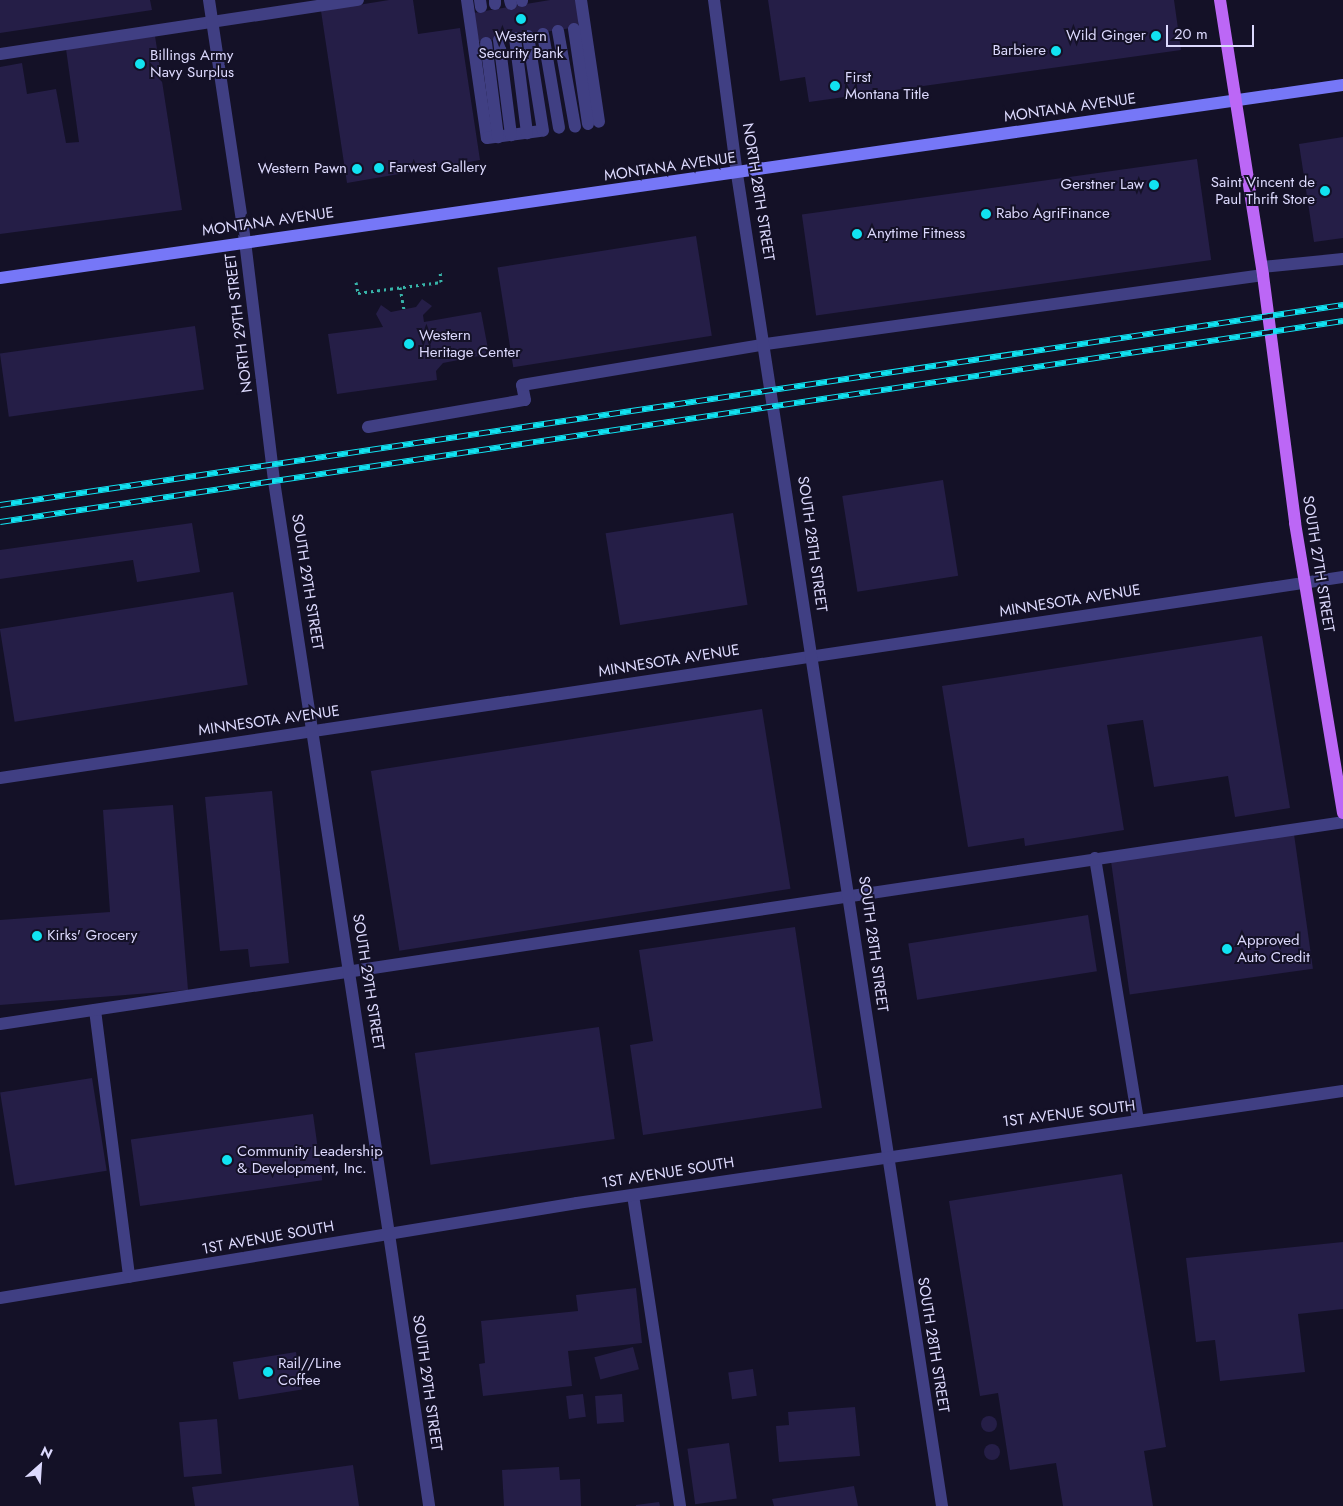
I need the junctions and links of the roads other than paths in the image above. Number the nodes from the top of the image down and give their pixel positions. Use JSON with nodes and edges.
{"nodes":[{"id":1,"x":209,"y":0,"type":"edge"},
{"id":2,"x":358,"y":0,"type":"edge"},
{"id":3,"x":467,"y":0,"type":"edge"},
{"id":4,"x":581,"y":0,"type":"edge"},
{"id":5,"x":714,"y":0,"type":"edge"},
{"id":6,"x":1220,"y":0,"type":"edge"},
{"id":7,"x":212,"y":22,"type":"junction"},
{"id":8,"x":574,"y":29,"type":"dead end"},
{"id":9,"x":558,"y":31,"type":"dead end"},
{"id":10,"x":543,"y":34,"type":"dead end"},
{"id":11,"x":528,"y":36,"type":"dead end"},
{"id":12,"x":515,"y":38,"type":"dead end"},
{"id":13,"x":500,"y":40,"type":"dead end"},
{"id":14,"x":486,"y":43,"type":"dead end"},
{"id":15,"x":0,"y":54,"type":"edge"},
{"id":16,"x":1343,"y":85,"type":"edge"},
{"id":17,"x":1238,"y":103,"type":"junction"},
{"id":18,"x":575,"y":126,"type":"dead end"},
{"id":19,"x":559,"y":128,"type":"dead end"},
{"id":20,"x":527,"y":133,"type":"junction"},
{"id":21,"x":511,"y":135,"type":"junction"},
{"id":22,"x":498,"y":137,"type":"junction"},
{"id":23,"x":738,"y":174,"type":"junction"},
{"id":24,"x":246,"y":241,"type":"junction"},
{"id":25,"x":1343,"y":259,"type":"edge"},
{"id":26,"x":1263,"y":271,"type":"junction"},
{"id":27,"x":0,"y":278,"type":"edge"},
{"id":28,"x":766,"y":344,"type":"junction"},
{"id":29,"x":773,"y":388,"type":"joint"},
{"id":30,"x":368,"y":427,"type":"dead end"},
{"id":31,"x":272,"y":464,"type":"joint"},
{"id":32,"x":1343,"y":577,"type":"edge"},
{"id":33,"x":1304,"y":583,"type":"junction"},
{"id":34,"x":813,"y":656,"type":"junction"},
{"id":35,"x":313,"y":731,"type":"junction"},
{"id":36,"x":0,"y":778,"type":"edge"},
{"id":37,"x":1343,"y":813,"type":"edge"},
{"id":38,"x":1343,"y":822,"type":"edge"},
{"id":39,"x":1095,"y":858,"type":"junction"},
{"id":40,"x":850,"y":896,"type":"junction"},
{"id":41,"x":350,"y":972,"type":"junction"},
{"id":42,"x":95,"y":1010,"type":"junction"},
{"id":43,"x":0,"y":1024,"type":"edge"},
{"id":44,"x":1343,"y":1090,"type":"edge"},
{"id":45,"x":1138,"y":1122,"type":"junction"},
{"id":46,"x":888,"y":1156,"type":"junction"},
{"id":47,"x":633,"y":1195,"type":"junction"},
{"id":48,"x":389,"y":1234,"type":"junction"},
{"id":49,"x":129,"y":1277,"type":"junction"},
{"id":50,"x":0,"y":1298,"type":"edge"},
{"id":51,"x":429,"y":1506,"type":"edge"},
{"id":52,"x":680,"y":1506,"type":"edge"},
{"id":53,"x":942,"y":1506,"type":"edge"}],
"edges":[{"from":1,"to":7,"type":"street","name":"NORTH 29TH STREET"},
{"from":2,"to":7,"type":"street"},
{"from":3,"to":22,"type":"street"},
{"from":4,"to":8,"type":"street"},
{"from":5,"to":23,"type":"street","name":"NORTH 28TH STREET"},
{"from":6,"to":17,"type":"main road","name":"SOUTH 27TH STREET"},
{"from":7,"to":15,"type":"street"},
{"from":7,"to":24,"type":"street","name":"NORTH 29TH STREET"},
{"from":9,"to":18,"type":"street"},
{"from":10,"to":19,"type":"street"},
{"from":11,"to":20,"type":"street"},
{"from":12,"to":20,"type":"street"},
{"from":13,"to":21,"type":"street"},
{"from":14,"to":22,"type":"street"},
{"from":16,"to":17,"type":"main road","name":"MONTANA AVENUE"},
{"from":17,"to":23,"type":"main road","name":"MONTANA AVENUE"},
{"from":17,"to":26,"type":"main road","name":"SOUTH 27TH STREET"},
{"from":20,"to":21,"type":"street"},
{"from":21,"to":22,"type":"street"},
{"from":23,"to":24,"type":"main road","name":"MONTANA AVENUE"},
{"from":23,"to":28,"type":"street","name":"NORTH 28TH STREET"},
{"from":24,"to":27,"type":"main road","name":"MONTANA AVENUE"},
{"from":24,"to":31,"type":"street","name":"NORTH 29TH STREET"},
{"from":25,"to":26,"type":"street"},
{"from":26,"to":28,"type":"street"},
{"from":26,"to":33,"type":"main road","name":"SOUTH 27TH STREET"},
{"from":28,"to":29,"type":"street","name":"NORTH 28TH STREET"},
{"from":28,"to":30,"type":"street"},
{"from":29,"to":34,"type":"street","name":"SOUTH 28TH STREET"},
{"from":31,"to":35,"type":"street","name":"SOUTH 29TH STREET"},
{"from":32,"to":33,"type":"street","name":"MINNESOTA AVENUE"},
{"from":33,"to":34,"type":"street","name":"MINNESOTA AVENUE"},
{"from":33,"to":37,"type":"main road","name":"SOUTH 27TH STREET"},
{"from":34,"to":35,"type":"street","name":"MINNESOTA AVENUE"},
{"from":34,"to":40,"type":"street","name":"SOUTH 28TH STREET"},
{"from":35,"to":36,"type":"street","name":"MINNESOTA AVENUE"},
{"from":35,"to":41,"type":"street","name":"SOUTH 29TH STREET"},
{"from":38,"to":39,"type":"street"},
{"from":39,"to":40,"type":"street"},
{"from":39,"to":45,"type":"street"},
{"from":40,"to":41,"type":"street"},
{"from":40,"to":46,"type":"street","name":"SOUTH 28TH STREET"},
{"from":41,"to":42,"type":"street"},
{"from":41,"to":48,"type":"street","name":"SOUTH 29TH STREET"},
{"from":42,"to":43,"type":"street"},
{"from":42,"to":49,"type":"street"},
{"from":44,"to":45,"type":"street","name":"1ST AVENUE SOUTH"},
{"from":45,"to":46,"type":"street","name":"1ST AVENUE SOUTH"},
{"from":46,"to":47,"type":"street","name":"1ST AVENUE SOUTH"},
{"from":46,"to":53,"type":"street","name":"SOUTH 28TH STREET"},
{"from":47,"to":48,"type":"street","name":"1ST AVENUE SOUTH"},
{"from":47,"to":52,"type":"street"},
{"from":48,"to":49,"type":"street","name":"1ST AVENUE SOUTH"},
{"from":48,"to":51,"type":"street","name":"SOUTH 29TH STREET"},
{"from":49,"to":50,"type":"street","name":"1ST AVENUE SOUTH"}]}
